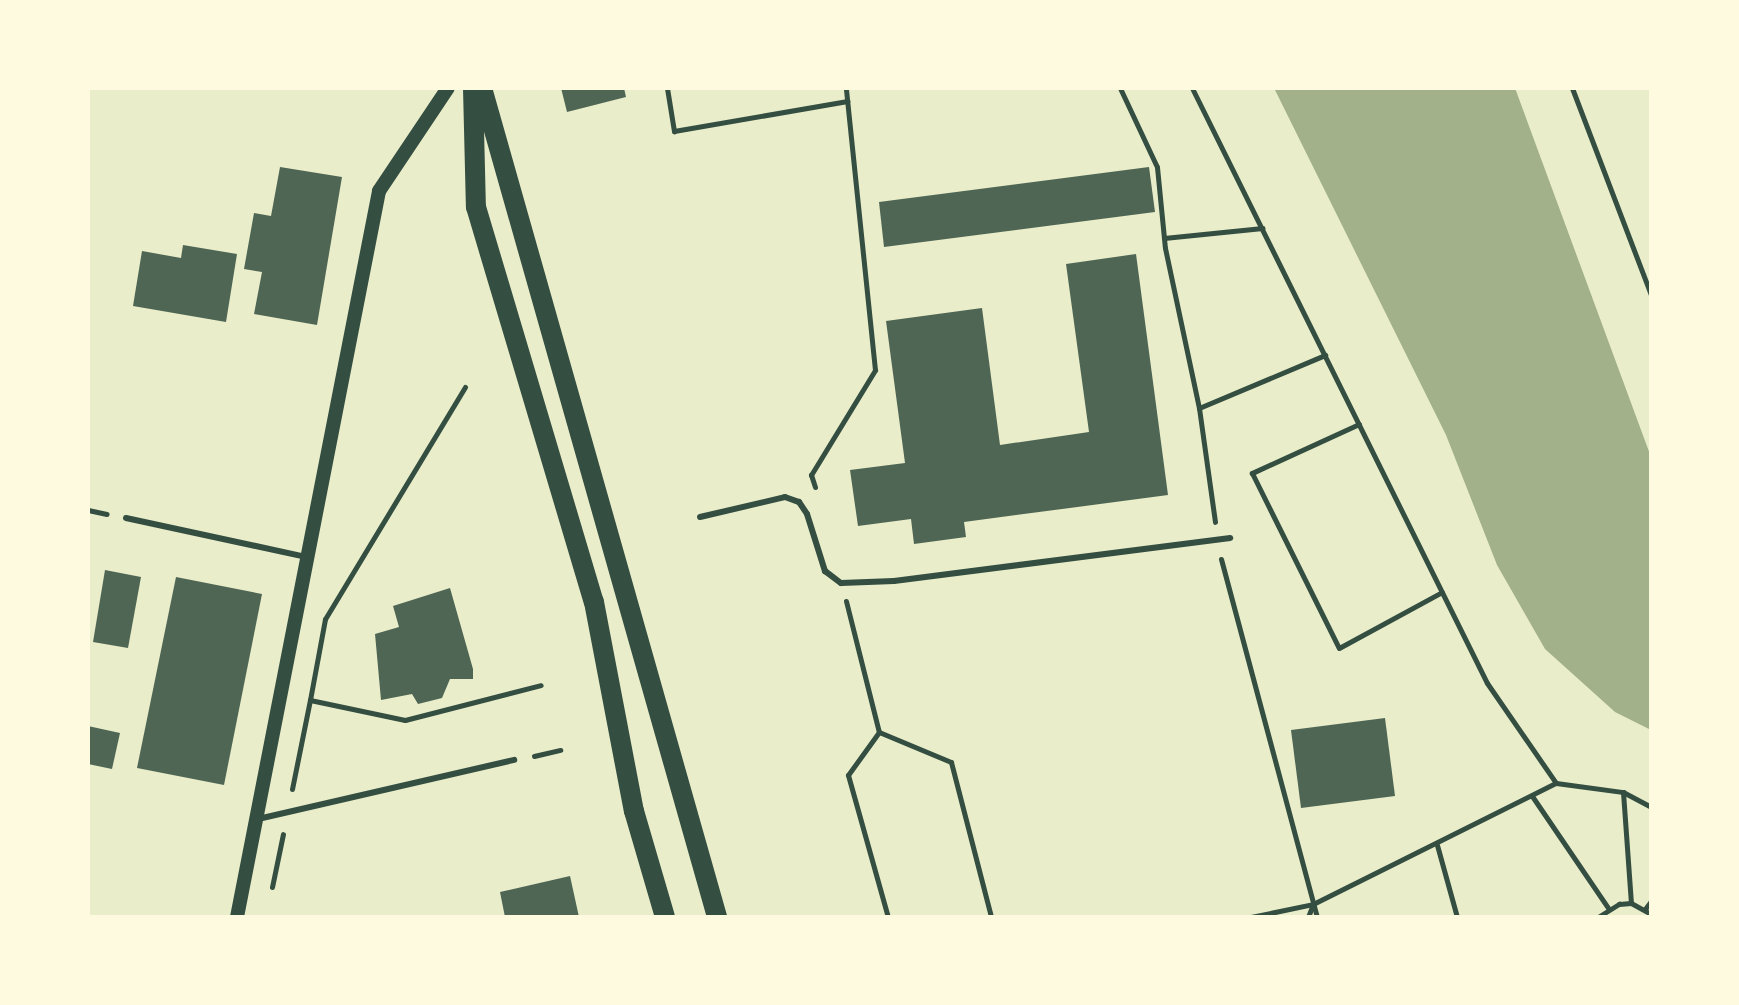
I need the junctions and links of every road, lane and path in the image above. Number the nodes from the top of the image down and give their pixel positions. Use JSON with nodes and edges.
{"nodes":[{"id":1,"x":448,"y":88,"type":"edge"},
{"id":2,"x":473,"y":88,"type":"edge"},
{"id":3,"x":482,"y":88,"type":"edge"},
{"id":4,"x":667,"y":88,"type":"edge"},
{"id":5,"x":846,"y":88,"type":"edge"},
{"id":6,"x":1120,"y":88,"type":"edge"},
{"id":7,"x":1192,"y":88,"type":"edge"},
{"id":8,"x":1572,"y":88,"type":"edge"},
{"id":9,"x":847,"y":101,"type":"junction"},
{"id":10,"x":1262,"y":228,"type":"junction"},
{"id":11,"x":1164,"y":238,"type":"junction"},
{"id":12,"x":1651,"y":295,"type":"edge"},
{"id":13,"x":1325,"y":355,"type":"junction"},
{"id":14,"x":465,"y":387,"type":"dead end"},
{"id":15,"x":1199,"y":408,"type":"junction"},
{"id":16,"x":1359,"y":424,"type":"junction"},
{"id":17,"x":819,"y":502,"type":"dead end"},
{"id":18,"x":700,"y":517,"type":"dead end"},
{"id":19,"x":126,"y":518,"type":"dead end"},
{"id":20,"x":1230,"y":538,"type":"dead end"},
{"id":21,"x":1218,"y":540,"type":"junction"},
{"id":22,"x":307,"y":557,"type":"junction"},
{"id":23,"x":841,"y":583,"type":"junction"},
{"id":24,"x":1442,"y":592,"type":"junction"},
{"id":25,"x":541,"y":685,"type":"dead end"},
{"id":26,"x":879,"y":732,"type":"junction"},
{"id":27,"x":514,"y":760,"type":"dead end"},
{"id":28,"x":1556,"y":783,"type":"junction"},
{"id":29,"x":1623,"y":792,"type":"junction"},
{"id":30,"x":1532,"y":796,"type":"junction"},
{"id":31,"x":1651,"y":807,"type":"edge"},
{"id":32,"x":255,"y":820,"type":"junction"},
{"id":33,"x":1437,"y":844,"type":"junction"},
{"id":34,"x":1651,"y":901,"type":"edge"},
{"id":35,"x":1631,"y":903,"type":"junction"},
{"id":36,"x":1313,"y":904,"type":"junction"},
{"id":37,"x":1608,"y":908,"type":"junction"},
{"id":38,"x":1645,"y":909,"type":"junction"},
{"id":39,"x":1651,"y":914,"type":"edge"},
{"id":40,"x":237,"y":917,"type":"edge"},
{"id":41,"x":665,"y":917,"type":"edge"},
{"id":42,"x":717,"y":917,"type":"edge"},
{"id":43,"x":888,"y":917,"type":"edge"},
{"id":44,"x":991,"y":917,"type":"edge"},
{"id":45,"x":1251,"y":917,"type":"edge"},
{"id":46,"x":1308,"y":917,"type":"edge"},
{"id":47,"x":1317,"y":917,"type":"edge"},
{"id":48,"x":1457,"y":917,"type":"edge"},
{"id":49,"x":1598,"y":917,"type":"edge"}],
"edges":[{"from":1,"to":22,"type":"street"},
{"from":2,"to":41,"type":"main road"},
{"from":3,"to":42,"type":"main road"},
{"from":4,"to":9,"type":"path"},
{"from":5,"to":9,"type":"path"},
{"from":6,"to":11,"type":"path"},
{"from":7,"to":10,"type":"path"},
{"from":8,"to":12,"type":"path"},
{"from":9,"to":17,"type":"path"},
{"from":10,"to":11,"type":"path"},
{"from":10,"to":13,"type":"path"},
{"from":11,"to":15,"type":"path"},
{"from":13,"to":15,"type":"path"},
{"from":13,"to":16,"type":"path"},
{"from":14,"to":25,"type":"path"},
{"from":15,"to":21,"type":"path"},
{"from":16,"to":24,"type":"path"},
{"from":16,"to":24,"type":"path"},
{"from":18,"to":23,"type":"lane"},
{"from":19,"to":22,"type":"lane"},
{"from":20,"to":21,"type":"lane"},
{"from":21,"to":23,"type":"lane"},
{"from":21,"to":36,"type":"path"},
{"from":22,"to":32,"type":"street"},
{"from":23,"to":26,"type":"path"},
{"from":24,"to":28,"type":"path"},
{"from":26,"to":43,"type":"path"},
{"from":26,"to":44,"type":"path"},
{"from":27,"to":32,"type":"lane"},
{"from":28,"to":29,"type":"path"},
{"from":28,"to":30,"type":"path"},
{"from":29,"to":31,"type":"path"},
{"from":29,"to":35,"type":"path"},
{"from":30,"to":33,"type":"path"},
{"from":30,"to":37,"type":"path"},
{"from":32,"to":40,"type":"street"},
{"from":33,"to":36,"type":"path"},
{"from":33,"to":48,"type":"path"},
{"from":34,"to":38,"type":"path"},
{"from":35,"to":37,"type":"path"},
{"from":35,"to":38,"type":"path"},
{"from":36,"to":45,"type":"path"},
{"from":36,"to":46,"type":"path"},
{"from":36,"to":47,"type":"path"},
{"from":37,"to":49,"type":"path"},
{"from":38,"to":39,"type":"path"}]}
